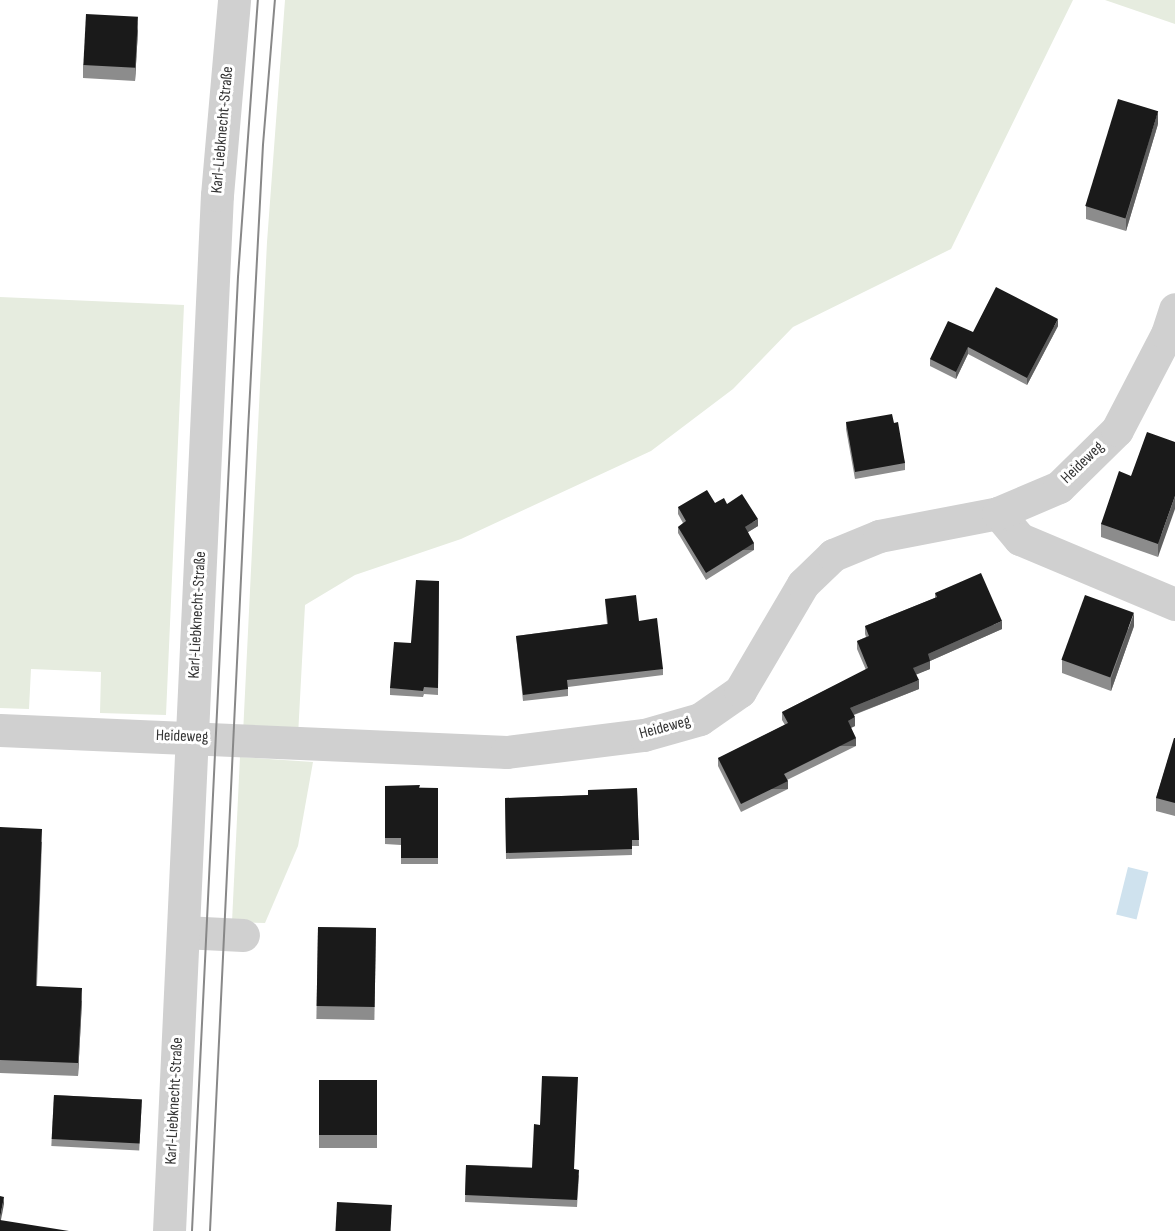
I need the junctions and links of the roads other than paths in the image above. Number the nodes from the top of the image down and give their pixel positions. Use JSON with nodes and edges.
{"nodes":[{"id":1,"x":234,"y":0,"type":"edge"},
{"id":2,"x":1175,"y":309,"type":"edge"},
{"id":3,"x":998,"y":513,"type":"junction"},
{"id":4,"x":1175,"y":604,"type":"edge"},
{"id":5,"x":0,"y":730,"type":"edge"},
{"id":6,"x":193,"y":738,"type":"junction"},
{"id":7,"x":183,"y":932,"type":"junction"},
{"id":8,"x":243,"y":935,"type":"dead end"},
{"id":9,"x":169,"y":1231,"type":"edge"}],
"edges":[{"from":1,"to":6,"type":"street","name":"Karl-Liebknecht-Straße"},
{"from":2,"to":3,"type":"street","name":"Heideweg"},
{"from":3,"to":4,"type":"street"},
{"from":3,"to":6,"type":"street","name":"Heideweg"},
{"from":5,"to":6,"type":"street","name":"Heideweg"},
{"from":6,"to":7,"type":"street","name":"Karl-Liebknecht-Straße"},
{"from":7,"to":8,"type":"street"},
{"from":7,"to":9,"type":"street","name":"Karl-Liebknecht-Straße"}]}
